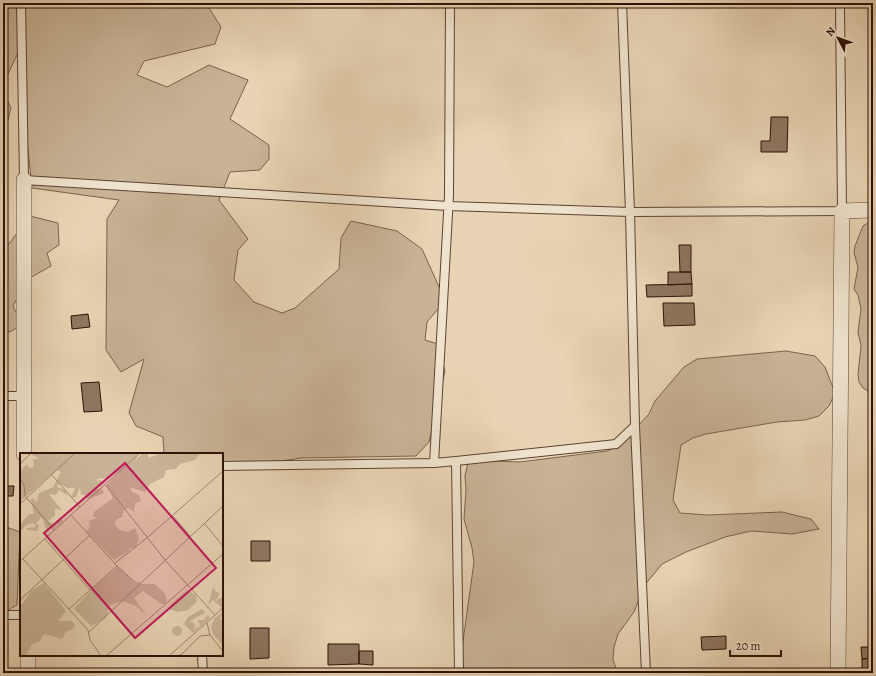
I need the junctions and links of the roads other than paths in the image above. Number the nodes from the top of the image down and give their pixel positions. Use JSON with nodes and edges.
{"nodes":[{"id":1,"x":21,"y":3,"type":"edge"},
{"id":2,"x":450,"y":3,"type":"edge"},
{"id":3,"x":622,"y":3,"type":"edge"},
{"id":4,"x":840,"y":3,"type":"edge"},
{"id":5,"x":24,"y":180,"type":"junction"},
{"id":6,"x":448,"y":206,"type":"junction"},
{"id":7,"x":873,"y":210,"type":"edge"},
{"id":8,"x":842,"y":211,"type":"junction"},
{"id":9,"x":630,"y":212,"type":"junction"},
{"id":10,"x":3,"y":396,"type":"edge"},
{"id":11,"x":24,"y":396,"type":"junction"},
{"id":12,"x":635,"y":426,"type":"junction"},
{"id":13,"x":24,"y":453,"type":"edge"},
{"id":14,"x":456,"y":462,"type":"junction"},
{"id":15,"x":434,"y":463,"type":"junction"},
{"id":16,"x":223,"y":466,"type":"edge"},
{"id":17,"x":3,"y":615,"type":"edge"},
{"id":18,"x":20,"y":615,"type":"edge"},
{"id":19,"x":28,"y":656,"type":"edge"},
{"id":20,"x":202,"y":656,"type":"edge"},
{"id":21,"x":28,"y":673,"type":"edge"},
{"id":22,"x":203,"y":673,"type":"edge"},
{"id":23,"x":459,"y":673,"type":"edge"},
{"id":24,"x":646,"y":673,"type":"edge"},
{"id":25,"x":838,"y":673,"type":"edge"}],
"edges":[{"from":1,"to":5,"type":"lane"},
{"from":2,"to":6,"type":"lane"},
{"from":3,"to":9,"type":"lane"},
{"from":4,"to":8,"type":"lane"},
{"from":5,"to":6,"type":"lane"},
{"from":5,"to":11,"type":"street"},
{"from":6,"to":9,"type":"lane"},
{"from":6,"to":15,"type":"lane"},
{"from":7,"to":8,"type":"street"},
{"from":8,"to":9,"type":"lane"},
{"from":8,"to":25,"type":"street"},
{"from":9,"to":12,"type":"lane"},
{"from":10,"to":11,"type":"lane"},
{"from":11,"to":13,"type":"street"},
{"from":12,"to":14,"type":"lane"},
{"from":12,"to":24,"type":"lane"},
{"from":14,"to":15,"type":"lane"},
{"from":14,"to":23,"type":"lane"},
{"from":15,"to":16,"type":"lane"},
{"from":17,"to":18,"type":"lane"},
{"from":19,"to":21,"type":"street"},
{"from":20,"to":22,"type":"lane"}]}
